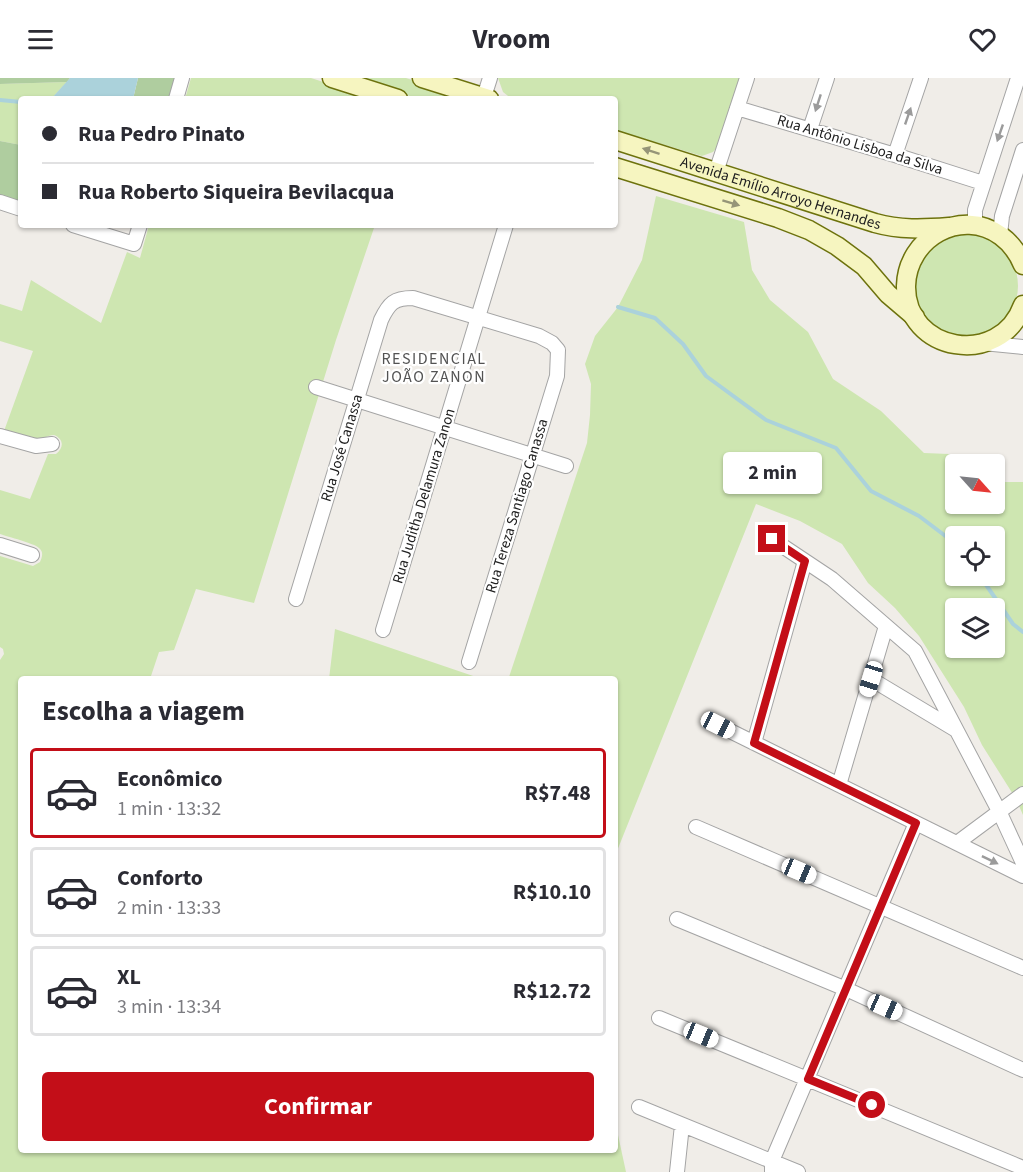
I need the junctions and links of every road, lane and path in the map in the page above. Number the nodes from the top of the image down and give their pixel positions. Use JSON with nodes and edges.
{"nodes":[{"id":1,"x":182,"y":78,"type":"edge"},
{"id":2,"x":332,"y":78,"type":"edge"},
{"id":3,"x":423,"y":78,"type":"edge"},
{"id":4,"x":490,"y":78,"type":"edge"},
{"id":5,"x":747,"y":78,"type":"edge"},
{"id":6,"x":827,"y":78,"type":"edge"},
{"id":7,"x":921,"y":78,"type":"edge"},
{"id":8,"x":1019,"y":84,"type":"edge"},
{"id":9,"x":177,"y":96,"type":"edge"},
{"id":10,"x":389,"y":96,"type":"edge"},
{"id":11,"x":479,"y":96,"type":"edge"},
{"id":12,"x":486,"y":96,"type":"edge"},
{"id":13,"x":737,"y":108,"type":"junction"},
{"id":14,"x":810,"y":129,"type":"junction"},
{"id":15,"x":618,"y":141,"type":"edge"},
{"id":16,"x":1023,"y":150,"type":"edge"},
{"id":17,"x":895,"y":155,"type":"junction"},
{"id":18,"x":618,"y":168,"type":"edge"},
{"id":19,"x":716,"y":172,"type":"junction"},
{"id":20,"x":983,"y":183,"type":"junction"},
{"id":21,"x":708,"y":196,"type":"junction"},
{"id":22,"x":0,"y":202,"type":"edge"},
{"id":23,"x":18,"y":208,"type":"edge"},
{"id":24,"x":975,"y":225,"type":"junction"},
{"id":25,"x":949,"y":227,"type":"junction"},
{"id":26,"x":83,"y":228,"type":"edge"},
{"id":27,"x":139,"y":228,"type":"edge"},
{"id":28,"x":505,"y":228,"type":"edge"},
{"id":29,"x":1000,"y":235,"type":"junction"},
{"id":30,"x":1021,"y":257,"type":"edge"},
{"id":31,"x":1022,"y":310,"type":"edge"},
{"id":32,"x":478,"y":317,"type":"junction"},
{"id":33,"x":915,"y":317,"type":"junction"},
{"id":34,"x":983,"y":343,"type":"junction"},
{"id":35,"x":1023,"y":347,"type":"edge"},
{"id":36,"x":316,"y":387,"type":"dead end"},
{"id":37,"x":357,"y":400,"type":"junction"},
{"id":38,"x":445,"y":428,"type":"junction"},
{"id":39,"x":0,"y":436,"type":"edge"},
{"id":40,"x":52,"y":444,"type":"dead end"},
{"id":41,"x":532,"y":455,"type":"junction"},
{"id":42,"x":566,"y":466,"type":"dead end"},
{"id":43,"x":772,"y":539,"type":"dead end"},
{"id":44,"x":0,"y":545,"type":"edge"},
{"id":45,"x":32,"y":555,"type":"dead end"},
{"id":46,"x":805,"y":561,"type":"junction"},
{"id":47,"x":296,"y":599,"type":"dead end"},
{"id":48,"x":886,"y":626,"type":"junction"},
{"id":49,"x":383,"y":630,"type":"dead end"},
{"id":50,"x":469,"y":662,"type":"dead end"},
{"id":51,"x":871,"y":679,"type":"junction"},
{"id":52,"x":718,"y":725,"type":"dead end"},
{"id":53,"x":957,"y":731,"type":"junction"},
{"id":54,"x":754,"y":743,"type":"junction"},
{"id":55,"x":839,"y":785,"type":"junction"},
{"id":56,"x":1023,"y":794,"type":"edge"},
{"id":57,"x":999,"y":811,"type":"junction"},
{"id":58,"x":916,"y":823,"type":"junction"},
{"id":59,"x":696,"y":827,"type":"dead end"},
{"id":60,"x":957,"y":843,"type":"junction"},
{"id":61,"x":1023,"y":863,"type":"edge"},
{"id":62,"x":1023,"y":876,"type":"edge"},
{"id":63,"x":880,"y":907,"type":"junction"},
{"id":64,"x":677,"y":919,"type":"dead end"},
{"id":65,"x":1023,"y":968,"type":"edge"},
{"id":66,"x":846,"y":989,"type":"junction"},
{"id":67,"x":659,"y":1018,"type":"dead end"},
{"id":68,"x":1023,"y":1070,"type":"edge"},
{"id":69,"x":808,"y":1079,"type":"junction"},
{"id":70,"x":639,"y":1107,"type":"dead end"},
{"id":71,"x":682,"y":1125,"type":"junction"},
{"id":72,"x":772,"y":1167,"type":"edge"},
{"id":73,"x":1023,"y":1168,"type":"edge"},
{"id":74,"x":678,"y":1172,"type":"edge"},
{"id":75,"x":798,"y":1172,"type":"edge"}],
"edges":[{"from":1,"to":9,"type":"street"},
{"from":2,"to":10,"type":"main road"},
{"from":3,"to":11,"type":"main road"},
{"from":4,"to":12,"type":"street"},
{"from":5,"to":13,"type":"street"},
{"from":6,"to":14,"type":"street","one_way":true},
{"from":17,"to":7,"type":"street","one_way":true},
{"from":8,"to":20,"type":"street","one_way":true},
{"from":13,"to":14,"type":"street","name":"Rua Antônio Lisboa da Silva"},
{"from":13,"to":19,"type":"street"},
{"from":14,"to":17,"type":"street","name":"Rua Antônio Lisboa da Silva"},
{"from":19,"to":15,"type":"main road","name":"Avenida Emílio Arroyo Hernandes","one_way":true},
{"from":16,"to":29,"type":"street"},
{"from":17,"to":20,"type":"street","name":"Rua Antônio Lisboa da Silva"},
{"from":18,"to":21,"type":"main road","name":"Avenida Emílio Arroyo Hernandes"},
{"from":19,"to":21,"type":"main road"},
{"from":19,"to":25,"type":"main road","name":"Avenida Emílio Arroyo Hernandes"},
{"from":20,"to":24,"type":"street"},
{"from":21,"to":33,"type":"main road","name":"Avenida Emílio Arroyo Hernandes","one_way":true},
{"from":22,"to":23,"type":"street"},
{"from":24,"to":25,"type":"main road","name":"Avenida Emílio Arroyo Hernandes"},
{"from":24,"to":29,"type":"main road"},
{"from":25,"to":33,"type":"main road"},
{"from":26,"to":27,"type":"street"},
{"from":28,"to":32,"type":"street","name":"Rua Juditha Delamura Zanon"},
{"from":29,"to":30,"type":"main road"},
{"from":31,"to":34,"type":"main road"},
{"from":32,"to":37,"type":"street","name":"Rua José Canassa"},
{"from":32,"to":38,"type":"street","name":"Rua Juditha Delamura Zanon"},
{"from":32,"to":41,"type":"street","name":"Rua Tereza Santiago Canassa"},
{"from":33,"to":34,"type":"main road","name":"Avenida Emílio Arroyo Hernandes"},
{"from":34,"to":35,"type":"street"},
{"from":36,"to":37,"type":"street"},
{"from":37,"to":38,"type":"street"},
{"from":37,"to":47,"type":"street","name":"Rua José Canassa"},
{"from":38,"to":41,"type":"street"},
{"from":38,"to":49,"type":"street","name":"Rua Juditha Delamura Zanon"},
{"from":39,"to":40,"type":"street"},
{"from":41,"to":42,"type":"street"},
{"from":41,"to":50,"type":"street","name":"Rua Tereza Santiago Canassa"},
{"from":43,"to":46,"type":"street"},
{"from":44,"to":45,"type":"street"},
{"from":46,"to":48,"type":"street"},
{"from":46,"to":54,"type":"street"},
{"from":48,"to":51,"type":"street"},
{"from":48,"to":53,"type":"street"},
{"from":51,"to":53,"type":"street"},
{"from":51,"to":55,"type":"street"},
{"from":52,"to":54,"type":"street"},
{"from":53,"to":57,"type":"street"},
{"from":54,"to":55,"type":"street"},
{"from":55,"to":58,"type":"street"},
{"from":56,"to":57,"type":"street"},
{"from":57,"to":60,"type":"street"},
{"from":57,"to":61,"type":"street"},
{"from":58,"to":60,"type":"street"},
{"from":58,"to":63,"type":"street"},
{"from":59,"to":63,"type":"street"},
{"from":60,"to":62,"type":"street","one_way":true},
{"from":63,"to":65,"type":"street"},
{"from":63,"to":66,"type":"street"},
{"from":64,"to":66,"type":"street"},
{"from":66,"to":68,"type":"street"},
{"from":66,"to":69,"type":"street"},
{"from":67,"to":69,"type":"street"},
{"from":69,"to":72,"type":"street"},
{"from":69,"to":73,"type":"street"},
{"from":70,"to":71,"type":"street"},
{"from":71,"to":72,"type":"street"},
{"from":71,"to":74,"type":"street"},
{"from":72,"to":75,"type":"street"}]}
